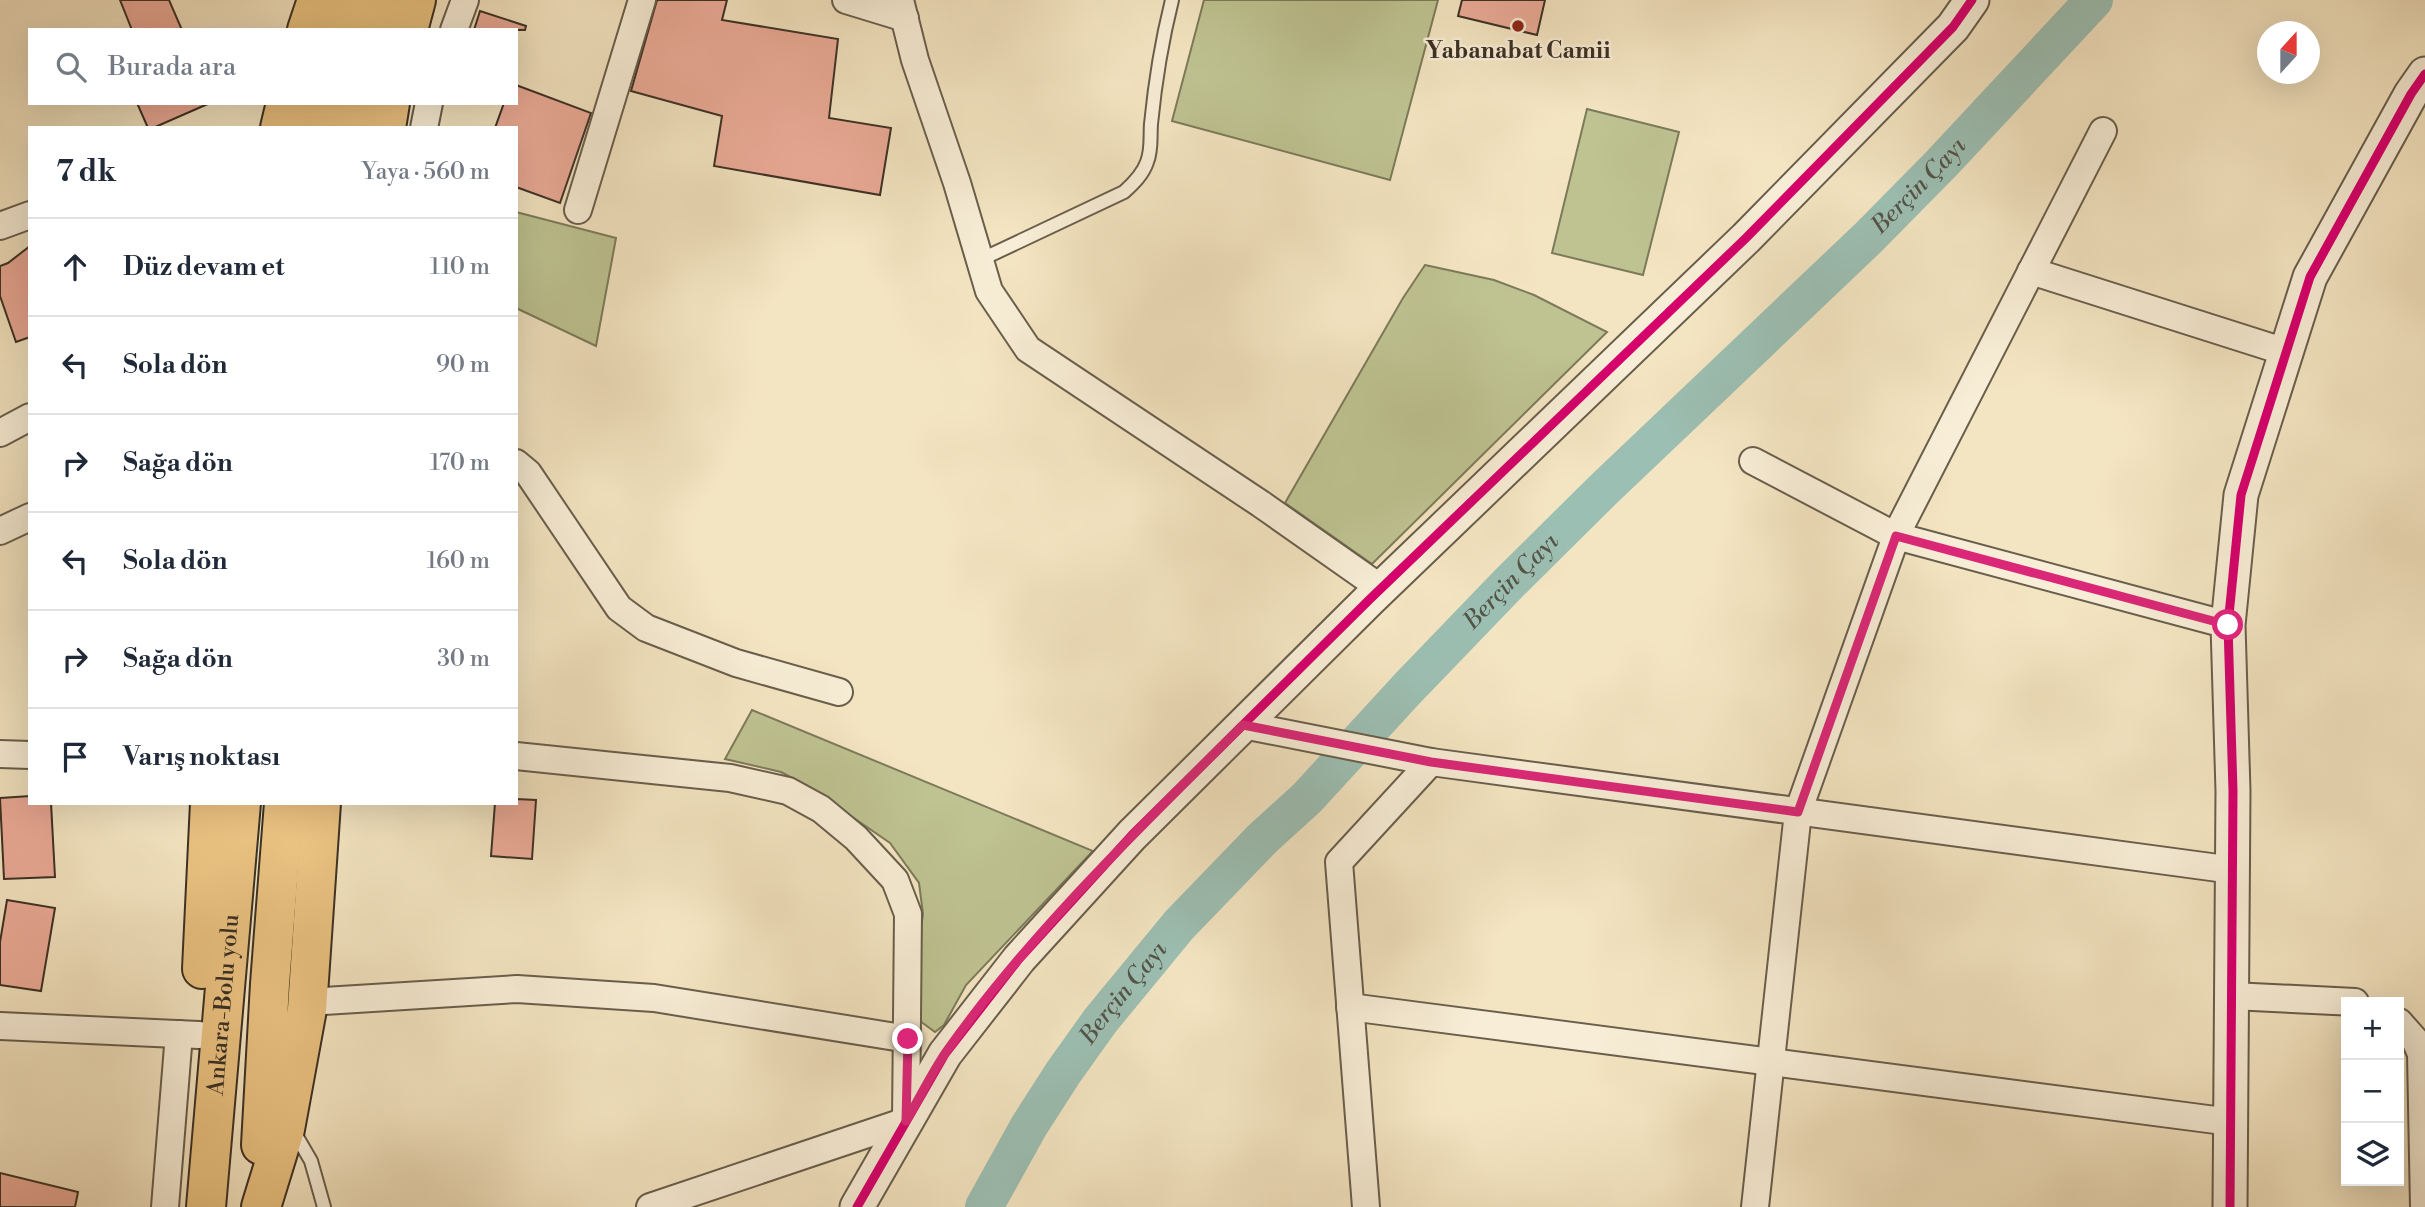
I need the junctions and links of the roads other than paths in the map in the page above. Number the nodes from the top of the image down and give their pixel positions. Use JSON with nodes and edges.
{"nodes":[{"id":1,"x":317,"y":0,"type":"edge"},
{"id":2,"x":352,"y":0,"type":"edge"},
{"id":3,"x":387,"y":0,"type":"edge"},
{"id":4,"x":416,"y":0,"type":"edge"},
{"id":5,"x":465,"y":0,"type":"edge"},
{"id":6,"x":642,"y":0,"type":"edge"},
{"id":7,"x":846,"y":0,"type":"edge"},
{"id":8,"x":1172,"y":0,"type":"edge"},
{"id":9,"x":1972,"y":0,"type":"edge"},
{"id":10,"x":903,"y":9,"type":"edge"},
{"id":11,"x":308,"y":28,"type":"edge"},
{"id":12,"x":342,"y":28,"type":"edge"},
{"id":13,"x":378,"y":28,"type":"edge"},
{"id":14,"x":409,"y":28,"type":"edge"},
{"id":15,"x":455,"y":28,"type":"edge"},
{"id":16,"x":2425,"y":74,"type":"edge"},
{"id":17,"x":321,"y":105,"type":"edge"},
{"id":18,"x":359,"y":105,"type":"edge"},
{"id":19,"x":390,"y":105,"type":"edge"},
{"id":20,"x":429,"y":105,"type":"edge"},
{"id":21,"x":318,"y":126,"type":"edge"},
{"id":22,"x":354,"y":126,"type":"edge"},
{"id":23,"x":386,"y":126,"type":"edge"},
{"id":24,"x":424,"y":126,"type":"edge"},
{"id":25,"x":2103,"y":131,"type":"dead end"},
{"id":26,"x":578,"y":210,"type":"dead end"},
{"id":27,"x":28,"y":216,"type":"edge"},
{"id":28,"x":0,"y":226,"type":"edge"},
{"id":29,"x":980,"y":260,"type":"junction"},
{"id":30,"x":2031,"y":271,"type":"junction"},
{"id":31,"x":2286,"y":352,"type":"junction"},
{"id":32,"x":28,"y":418,"type":"edge"},
{"id":33,"x":0,"y":433,"type":"edge"},
{"id":34,"x":1753,"y":461,"type":"dead end"},
{"id":35,"x":518,"y":465,"type":"edge"},
{"id":36,"x":28,"y":518,"type":"edge"},
{"id":37,"x":0,"y":531,"type":"edge"},
{"id":38,"x":1896,"y":536,"type":"junction"},
{"id":39,"x":1381,"y":589,"type":"junction"},
{"id":40,"x":2228,"y":625,"type":"junction"},
{"id":41,"x":839,"y":692,"type":"dead end"},
{"id":42,"x":1250,"y":727,"type":"junction"},
{"id":43,"x":0,"y":754,"type":"edge"},
{"id":44,"x":28,"y":755,"type":"edge"},
{"id":45,"x":518,"y":756,"type":"edge"},
{"id":46,"x":1424,"y":761,"type":"junction"},
{"id":47,"x":210,"y":805,"type":"edge"},
{"id":48,"x":242,"y":805,"type":"edge"},
{"id":49,"x":284,"y":805,"type":"edge"},
{"id":50,"x":321,"y":805,"type":"edge"},
{"id":51,"x":1798,"y":812,"type":"junction"},
{"id":52,"x":2233,"y":870,"type":"junction"},
{"id":53,"x":2232,"y":996,"type":"junction"},
{"id":54,"x":2341,"y":1001,"type":"edge"},
{"id":55,"x":308,"y":1002,"type":"junction"},
{"id":56,"x":1350,"y":1007,"type":"junction"},
{"id":57,"x":0,"y":1026,"type":"edge"},
{"id":58,"x":2404,"y":1027,"type":"edge"},
{"id":59,"x":189,"y":1035,"type":"junction"},
{"id":60,"x":908,"y":1039,"type":"junction"},
{"id":61,"x":1771,"y":1062,"type":"junction"},
{"id":62,"x":287,"y":1118,"type":"junction"},
{"id":63,"x":906,"y":1121,"type":"junction"},
{"id":64,"x":2231,"y":1122,"type":"junction"},
{"id":65,"x":165,"y":1207,"type":"edge"},
{"id":66,"x":205,"y":1207,"type":"edge"},
{"id":67,"x":259,"y":1207,"type":"edge"},
{"id":68,"x":324,"y":1207,"type":"edge"},
{"id":69,"x":650,"y":1207,"type":"edge"},
{"id":70,"x":857,"y":1207,"type":"edge"},
{"id":71,"x":1366,"y":1207,"type":"edge"},
{"id":72,"x":1755,"y":1207,"type":"edge"},
{"id":73,"x":2230,"y":1207,"type":"edge"},
{"id":74,"x":2424,"y":1207,"type":"edge"}],
"edges":[{"from":1,"to":11,"type":"highway"},
{"from":2,"to":12,"type":"highway"},
{"from":3,"to":13,"type":"highway"},
{"from":4,"to":14,"type":"highway"},
{"from":5,"to":15,"type":"street"},
{"from":6,"to":26,"type":"street"},
{"from":7,"to":10,"type":"street"},
{"from":8,"to":29,"type":"lane"},
{"from":9,"to":39,"type":"street"},
{"from":10,"to":29,"type":"street"},
{"from":16,"to":31,"type":"street"},
{"from":17,"to":21,"type":"highway"},
{"from":18,"to":22,"type":"highway"},
{"from":19,"to":23,"type":"highway"},
{"from":20,"to":24,"type":"street"},
{"from":25,"to":30,"type":"street"},
{"from":27,"to":28,"type":"street"},
{"from":29,"to":39,"type":"street"},
{"from":30,"to":31,"type":"street"},
{"from":30,"to":38,"type":"street"},
{"from":31,"to":40,"type":"street"},
{"from":32,"to":33,"type":"street"},
{"from":34,"to":38,"type":"street"},
{"from":35,"to":41,"type":"street"},
{"from":36,"to":37,"type":"street"},
{"from":38,"to":40,"type":"street"},
{"from":38,"to":51,"type":"street"},
{"from":39,"to":42,"type":"street"},
{"from":40,"to":52,"type":"street"},
{"from":42,"to":46,"type":"street"},
{"from":42,"to":63,"type":"street"},
{"from":43,"to":44,"type":"street"},
{"from":45,"to":60,"type":"street"},
{"from":46,"to":51,"type":"street"},
{"from":46,"to":56,"type":"street"},
{"from":47,"to":59,"type":"highway"},
{"from":48,"to":66,"type":"highway","name":"Ankara-Bolu yolu"},
{"from":49,"to":67,"type":"highway","name":"Ankara-Bolu yolu"},
{"from":50,"to":55,"type":"highway"},
{"from":51,"to":52,"type":"street"},
{"from":51,"to":61,"type":"street"},
{"from":52,"to":53,"type":"street"},
{"from":53,"to":54,"type":"street"},
{"from":53,"to":64,"type":"street"},
{"from":55,"to":60,"type":"street"},
{"from":55,"to":62,"type":"highway"},
{"from":56,"to":61,"type":"street"},
{"from":56,"to":71,"type":"street"},
{"from":57,"to":59,"type":"street"},
{"from":58,"to":74,"type":"street"},
{"from":59,"to":65,"type":"street"},
{"from":59,"to":66,"type":"highway"},
{"from":60,"to":63,"type":"street"},
{"from":61,"to":64,"type":"street"},
{"from":61,"to":72,"type":"street"},
{"from":62,"to":67,"type":"highway"},
{"from":62,"to":68,"type":"lane"},
{"from":63,"to":69,"type":"street"},
{"from":63,"to":70,"type":"street"},
{"from":64,"to":73,"type":"street"}]}
